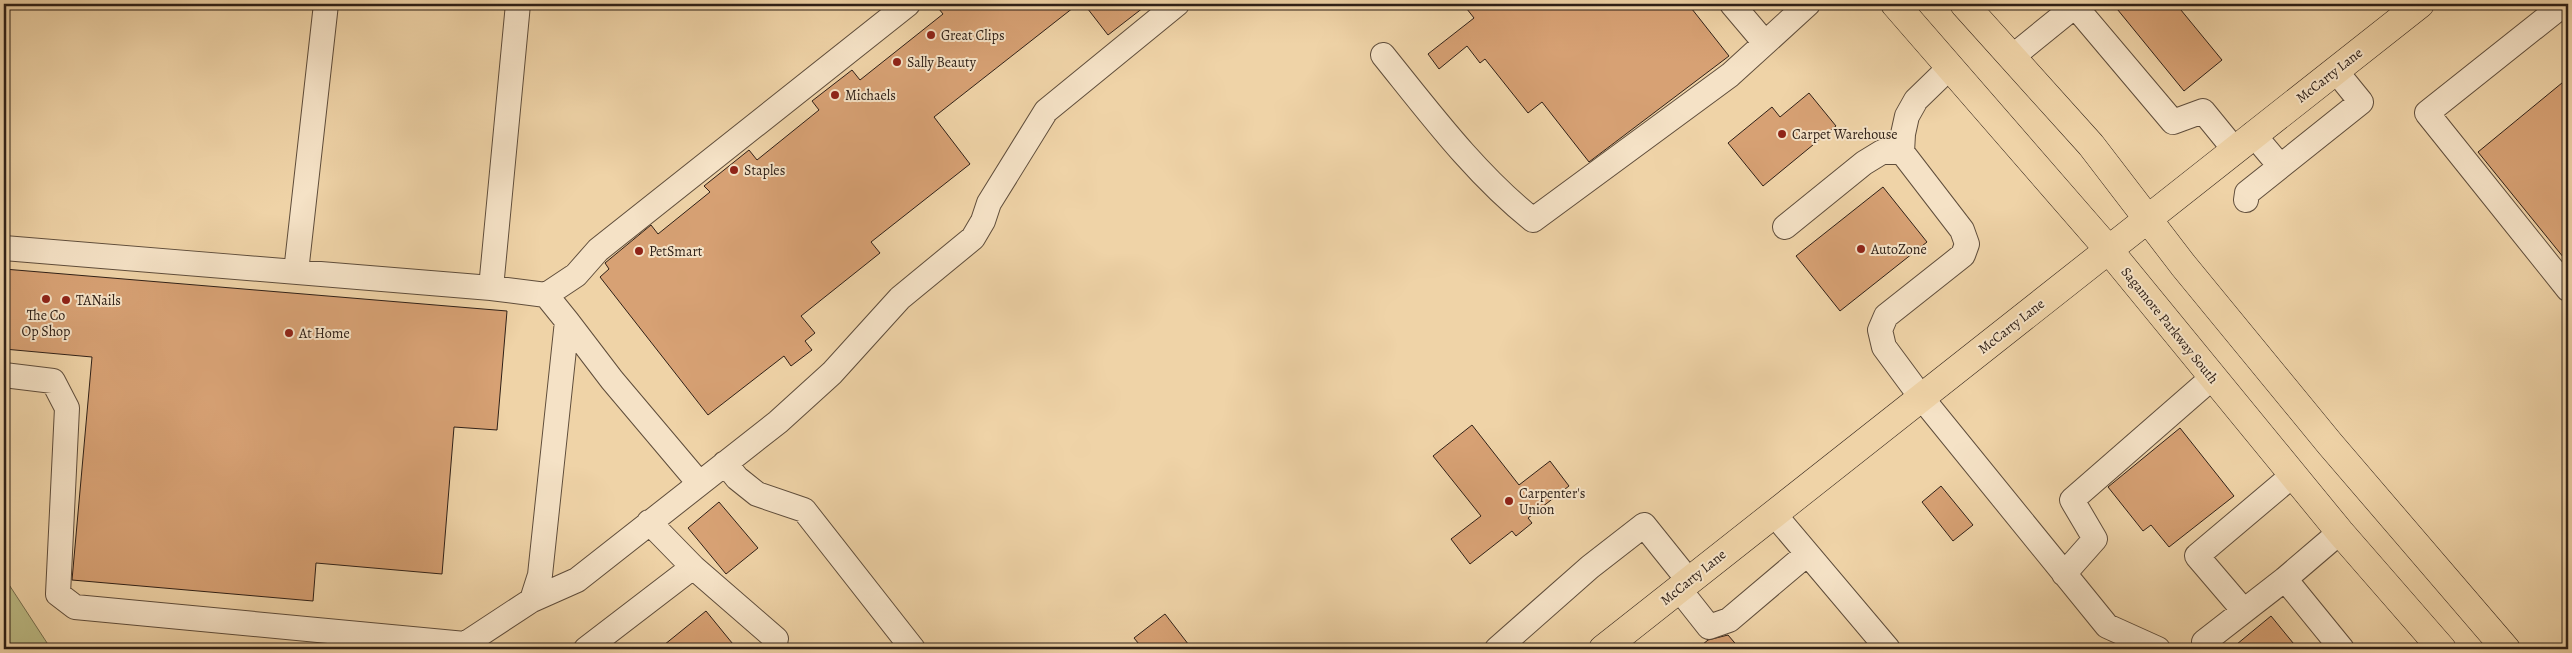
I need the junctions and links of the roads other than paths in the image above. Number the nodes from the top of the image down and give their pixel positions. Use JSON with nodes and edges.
{"nodes":[{"id":1,"x":326,"y":4,"type":"edge"},
{"id":2,"x":518,"y":4,"type":"edge"},
{"id":3,"x":908,"y":4,"type":"edge"},
{"id":4,"x":1177,"y":4,"type":"edge"},
{"id":5,"x":1732,"y":4,"type":"edge"},
{"id":6,"x":1808,"y":4,"type":"edge"},
{"id":7,"x":1895,"y":4,"type":"edge"},
{"id":8,"x":1964,"y":4,"type":"edge"},
{"id":9,"x":2420,"y":4,"type":"edge"},
{"id":10,"x":2564,"y":4,"type":"edge"},
{"id":11,"x":1764,"y":43,"type":"junction"},
{"id":12,"x":1383,"y":55,"type":"dead end"},
{"id":13,"x":2012,"y":57,"type":"junction"},
{"id":14,"x":1950,"y":68,"type":"junction"},
{"id":15,"x":2335,"y":70,"type":"junction"},
{"id":16,"x":2244,"y":142,"type":"junction"},
{"id":17,"x":1902,"y":152,"type":"junction"},
{"id":18,"x":2280,"y":166,"type":"junction"},
{"id":19,"x":2246,"y":200,"type":"dead end"},
{"id":20,"x":2147,"y":217,"type":"junction"},
{"id":21,"x":1785,"y":227,"type":"dead end"},
{"id":22,"x":4,"y":248,"type":"edge"},
{"id":23,"x":2108,"y":249,"type":"junction"},
{"id":24,"x":296,"y":272,"type":"junction"},
{"id":25,"x":491,"y":288,"type":"junction"},
{"id":26,"x":2568,"y":289,"type":"edge"},
{"id":27,"x":546,"y":295,"type":"junction"},
{"id":28,"x":567,"y":321,"type":"junction"},
{"id":29,"x":4,"y":375,"type":"edge"},
{"id":30,"x":2213,"y":378,"type":"junction"},
{"id":31,"x":1921,"y":397,"type":"junction"},
{"id":32,"x":725,"y":463,"type":"junction"},
{"id":33,"x":2293,"y":475,"type":"junction"},
{"id":34,"x":699,"y":483,"type":"junction"},
{"id":35,"x":1774,"y":514,"type":"junction"},
{"id":36,"x":649,"y":522,"type":"junction"},
{"id":37,"x":2340,"y":532,"type":"junction"},
{"id":38,"x":1808,"y":554,"type":"junction"},
{"id":39,"x":693,"y":568,"type":"junction"},
{"id":40,"x":2064,"y":574,"type":"junction"},
{"id":41,"x":2285,"y":580,"type":"junction"},
{"id":42,"x":1684,"y":585,"type":"junction"},
{"id":43,"x":532,"y":600,"type":"junction"},
{"id":44,"x":2244,"y":611,"type":"junction"},
{"id":45,"x":776,"y":639,"type":"dead end"},
{"id":46,"x":468,"y":646,"type":"edge"},
{"id":47,"x":586,"y":649,"type":"edge"},
{"id":48,"x":913,"y":649,"type":"edge"},
{"id":49,"x":1497,"y":649,"type":"edge"},
{"id":50,"x":1603,"y":649,"type":"edge"},
{"id":51,"x":1888,"y":649,"type":"edge"},
{"id":52,"x":2158,"y":649,"type":"edge"},
{"id":53,"x":2210,"y":649,"type":"edge"},
{"id":54,"x":2342,"y":649,"type":"edge"},
{"id":55,"x":2442,"y":649,"type":"edge"},
{"id":56,"x":2506,"y":649,"type":"edge"}],
"edges":[{"from":1,"to":24,"type":"lane"},
{"from":2,"to":25,"type":"lane"},
{"from":3,"to":27,"type":"lane"},
{"from":4,"to":32,"type":"lane"},
{"from":5,"to":11,"type":"lane"},
{"from":6,"to":11,"type":"lane"},
{"from":7,"to":14,"type":"main road","name":"Sagamore Parkway South"},
{"from":8,"to":13,"type":"main road"},
{"from":9,"to":15,"type":"main road","name":"McCarty Lane"},
{"from":10,"to":26,"type":"lane"},
{"from":11,"to":12,"type":"lane"},
{"from":13,"to":16,"type":"lane"},
{"from":13,"to":20,"type":"main road"},
{"from":14,"to":17,"type":"lane"},
{"from":14,"to":23,"type":"main road","name":"Sagamore Parkway South"},
{"from":15,"to":16,"type":"main road","name":"McCarty Lane"},
{"from":15,"to":18,"type":"lane"},
{"from":16,"to":18,"type":"lane"},
{"from":16,"to":20,"type":"main road","name":"McCarty Lane"},
{"from":17,"to":21,"type":"lane"},
{"from":17,"to":31,"type":"lane"},
{"from":18,"to":19,"type":"lane"},
{"from":20,"to":23,"type":"main road","name":"McCarty Lane"},
{"from":20,"to":56,"type":"main road"},
{"from":22,"to":24,"type":"lane"},
{"from":23,"to":30,"type":"main road","name":"Sagamore Parkway South"},
{"from":23,"to":31,"type":"main road","name":"McCarty Lane"},
{"from":24,"to":25,"type":"lane"},
{"from":25,"to":27,"type":"lane"},
{"from":27,"to":28,"type":"lane"},
{"from":28,"to":34,"type":"lane"},
{"from":28,"to":43,"type":"lane"},
{"from":29,"to":46,"type":"lane"},
{"from":30,"to":33,"type":"main road","name":"Sagamore Parkway South"},
{"from":30,"to":40,"type":"lane"},
{"from":31,"to":35,"type":"main road","name":"McCarty Lane"},
{"from":31,"to":40,"type":"lane"},
{"from":32,"to":34,"type":"lane"},
{"from":32,"to":48,"type":"lane"},
{"from":33,"to":37,"type":"main road","name":"Sagamore Parkway South"},
{"from":33,"to":44,"type":"lane"},
{"from":34,"to":36,"type":"lane"},
{"from":35,"to":38,"type":"lane"},
{"from":35,"to":42,"type":"main road","name":"McCarty Lane"},
{"from":36,"to":39,"type":"lane"},
{"from":36,"to":43,"type":"lane"},
{"from":37,"to":41,"type":"lane"},
{"from":37,"to":55,"type":"main road","name":"Sagamore Parkway South"},
{"from":38,"to":42,"type":"lane"},
{"from":38,"to":51,"type":"lane"},
{"from":39,"to":45,"type":"lane"},
{"from":39,"to":47,"type":"lane"},
{"from":40,"to":52,"type":"lane"},
{"from":41,"to":44,"type":"lane"},
{"from":41,"to":54,"type":"lane"},
{"from":42,"to":49,"type":"lane"},
{"from":42,"to":50,"type":"main road","name":"McCarty Lane"},
{"from":43,"to":46,"type":"lane"},
{"from":44,"to":53,"type":"lane"}]}
